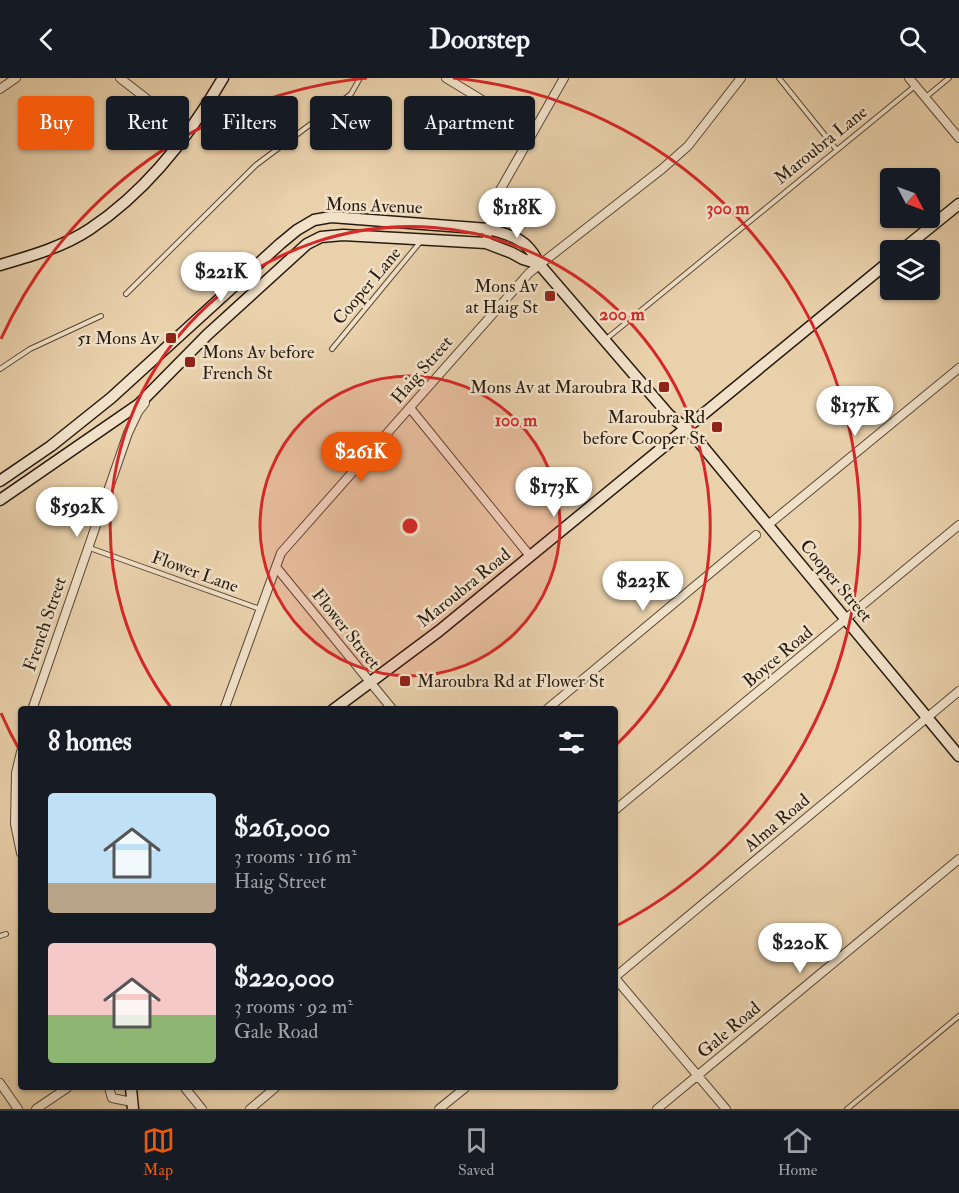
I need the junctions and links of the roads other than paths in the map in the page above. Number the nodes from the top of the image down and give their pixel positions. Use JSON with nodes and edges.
{"nodes":[{"id":1,"x":15,"y":78,"type":"edge"},
{"id":2,"x":120,"y":78,"type":"edge"},
{"id":3,"x":223,"y":78,"type":"edge"},
{"id":4,"x":360,"y":78,"type":"edge"},
{"id":5,"x":446,"y":78,"type":"edge"},
{"id":6,"x":564,"y":78,"type":"edge"},
{"id":7,"x":741,"y":78,"type":"edge"},
{"id":8,"x":779,"y":78,"type":"edge"},
{"id":9,"x":909,"y":78,"type":"edge"},
{"id":10,"x":949,"y":78,"type":"edge"},
{"id":11,"x":915,"y":85,"type":"junction"},
{"id":12,"x":0,"y":89,"type":"edge"},
{"id":13,"x":143,"y":96,"type":"edge"},
{"id":14,"x":476,"y":96,"type":"edge"},
{"id":15,"x":926,"y":97,"type":"junction"},
{"id":16,"x":535,"y":127,"type":"edge"},
{"id":17,"x":189,"y":132,"type":"edge"},
{"id":18,"x":959,"y":138,"type":"edge"},
{"id":19,"x":836,"y":149,"type":"junction"},
{"id":20,"x":174,"y":150,"type":"edge"},
{"id":21,"x":522,"y":150,"type":"edge"},
{"id":22,"x":959,"y":204,"type":"edge"},
{"id":23,"x":489,"y":229,"type":"junction"},
{"id":24,"x":423,"y":239,"type":"junction"},
{"id":25,"x":914,"y":240,"type":"edge"},
{"id":26,"x":486,"y":243,"type":"junction"},
{"id":27,"x":539,"y":264,"type":"junction"},
{"id":28,"x":0,"y":265,"type":"edge"},
{"id":29,"x":880,"y":269,"type":"edge"},
{"id":30,"x":126,"y":294,"type":"dead end"},
{"id":31,"x":101,"y":316,"type":"dead end"},
{"id":32,"x":605,"y":340,"type":"junction"},
{"id":33,"x":332,"y":349,"type":"dead end"},
{"id":34,"x":959,"y":368,"type":"edge"},
{"id":35,"x":0,"y":369,"type":"edge"},
{"id":36,"x":159,"y":385,"type":"junction"},
{"id":37,"x":410,"y":408,"type":"junction"},
{"id":38,"x":687,"y":429,"type":"junction"},
{"id":39,"x":0,"y":481,"type":"edge"},
{"id":40,"x":0,"y":500,"type":"edge"},
{"id":41,"x":768,"y":525,"type":"junction"},
{"id":42,"x":959,"y":525,"type":"edge"},
{"id":43,"x":756,"y":535,"type":"dead end"},
{"id":44,"x":87,"y":547,"type":"junction"},
{"id":45,"x":530,"y":556,"type":"junction"},
{"id":46,"x":276,"y":567,"type":"junction"},
{"id":47,"x":260,"y":609,"type":"junction"},
{"id":48,"x":847,"y":619,"type":"junction"},
{"id":49,"x":370,"y":682,"type":"junction"},
{"id":50,"x":959,"y":691,"type":"edge"},
{"id":51,"x":33,"y":706,"type":"edge"},
{"id":52,"x":225,"y":706,"type":"edge"},
{"id":53,"x":338,"y":706,"type":"edge"},
{"id":54,"x":390,"y":706,"type":"edge"},
{"id":55,"x":551,"y":706,"type":"edge"},
{"id":56,"x":927,"y":717,"type":"junction"},
{"id":57,"x":959,"y":756,"type":"edge"},
{"id":58,"x":18,"y":765,"type":"edge"},
{"id":59,"x":618,"y":808,"type":"edge"},
{"id":60,"x":18,"y":838,"type":"edge"},
{"id":61,"x":959,"y":858,"type":"edge"},
{"id":62,"x":6,"y":934,"type":"dead end"},
{"id":63,"x":0,"y":936,"type":"edge"},
{"id":64,"x":618,"y":975,"type":"edge"},
{"id":65,"x":618,"y":982,"type":"edge"},
{"id":66,"x":959,"y":1016,"type":"edge"},
{"id":67,"x":697,"y":1076,"type":"junction"},
{"id":68,"x":0,"y":1083,"type":"edge"},
{"id":69,"x":64,"y":1090,"type":"edge"},
{"id":70,"x":110,"y":1090,"type":"edge"},
{"id":71,"x":131,"y":1090,"type":"edge"},
{"id":72,"x":187,"y":1090,"type":"edge"},
{"id":73,"x":273,"y":1090,"type":"edge"},
{"id":74,"x":463,"y":1090,"type":"edge"},
{"id":75,"x":133,"y":1106,"type":"edge"},
{"id":76,"x":18,"y":1109,"type":"edge"},
{"id":77,"x":36,"y":1109,"type":"edge"},
{"id":78,"x":202,"y":1109,"type":"edge"},
{"id":79,"x":250,"y":1109,"type":"edge"},
{"id":80,"x":439,"y":1109,"type":"edge"},
{"id":81,"x":657,"y":1109,"type":"edge"},
{"id":82,"x":726,"y":1109,"type":"edge"},
{"id":83,"x":847,"y":1109,"type":"edge"}],
"edges":[{"from":1,"to":12,"type":"street"},
{"from":2,"to":13,"type":"street"},
{"from":3,"to":17,"type":"street"},
{"from":4,"to":30,"type":"lane"},
{"from":5,"to":14,"type":"street"},
{"from":6,"to":16,"type":"street"},
{"from":7,"to":27,"type":"street","name":"Haig Street"},
{"from":8,"to":19,"type":"lane"},
{"from":9,"to":11,"type":"street"},
{"from":10,"to":15,"type":"lane"},
{"from":11,"to":15,"type":"street"},
{"from":11,"to":19,"type":"lane","name":"Maroubra Lane"},
{"from":15,"to":18,"type":"street"},
{"from":19,"to":32,"type":"lane","name":"Maroubra Lane"},
{"from":20,"to":28,"type":"street"},
{"from":21,"to":23,"type":"street"},
{"from":22,"to":25,"type":"street"},
{"from":23,"to":26,"type":"street"},
{"from":23,"to":27,"type":"street","name":"Mons Avenue"},
{"from":23,"to":39,"type":"street","name":"Mons Avenue"},
{"from":24,"to":26,"type":"street","name":"Mons Avenue"},
{"from":24,"to":33,"type":"lane","name":"Cooper Lane"},
{"from":24,"to":36,"type":"street","name":"Mons Avenue"},
{"from":26,"to":27,"type":"street","name":"Mons Avenue"},
{"from":27,"to":32,"type":"street","name":"Mons Avenue"},
{"from":27,"to":37,"type":"street","name":"Haig Street"},
{"from":29,"to":38,"type":"street","name":"Maroubra Road"},
{"from":31,"to":35,"type":"lane"},
{"from":32,"to":38,"type":"street","name":"Mons Avenue"},
{"from":34,"to":41,"type":"street"},
{"from":36,"to":40,"type":"street","name":"Mons Avenue"},
{"from":36,"to":44,"type":"street","name":"French Street"},
{"from":37,"to":45,"type":"street"},
{"from":37,"to":46,"type":"street","name":"Haig Street"},
{"from":38,"to":41,"type":"street","name":"Cooper Street"},
{"from":38,"to":45,"type":"street","name":"Maroubra Road"},
{"from":41,"to":48,"type":"street","name":"Cooper Street"},
{"from":42,"to":48,"type":"street","name":"Boyce Road"},
{"from":43,"to":55,"type":"street"},
{"from":44,"to":47,"type":"lane","name":"Flower Lane"},
{"from":44,"to":51,"type":"street","name":"French Street"},
{"from":45,"to":49,"type":"street","name":"Maroubra Road"},
{"from":46,"to":47,"type":"street","name":"Haig Street"},
{"from":46,"to":49,"type":"street","name":"Flower Street"},
{"from":47,"to":52,"type":"street","name":"Haig Street"},
{"from":48,"to":56,"type":"street","name":"Cooper Street"},
{"from":48,"to":59,"type":"street","name":"Boyce Road"},
{"from":49,"to":53,"type":"street","name":"Maroubra Road"},
{"from":49,"to":54,"type":"street","name":"Flower Street"},
{"from":50,"to":56,"type":"street","name":"Alma Road"},
{"from":56,"to":57,"type":"street","name":"Cooper Street"},
{"from":56,"to":64,"type":"street","name":"Alma Road"},
{"from":58,"to":60,"type":"street"},
{"from":61,"to":67,"type":"street","name":"Gale Road"},
{"from":62,"to":63,"type":"lane"},
{"from":65,"to":67,"type":"street"},
{"from":66,"to":83,"type":"lane"},
{"from":67,"to":81,"type":"street","name":"Gale Road"},
{"from":67,"to":82,"type":"street"},
{"from":68,"to":76,"type":"street"},
{"from":69,"to":77,"type":"street"},
{"from":70,"to":75,"type":"street"},
{"from":71,"to":75,"type":"street"},
{"from":72,"to":78,"type":"street"},
{"from":73,"to":79,"type":"street"},
{"from":74,"to":80,"type":"street"}]}
